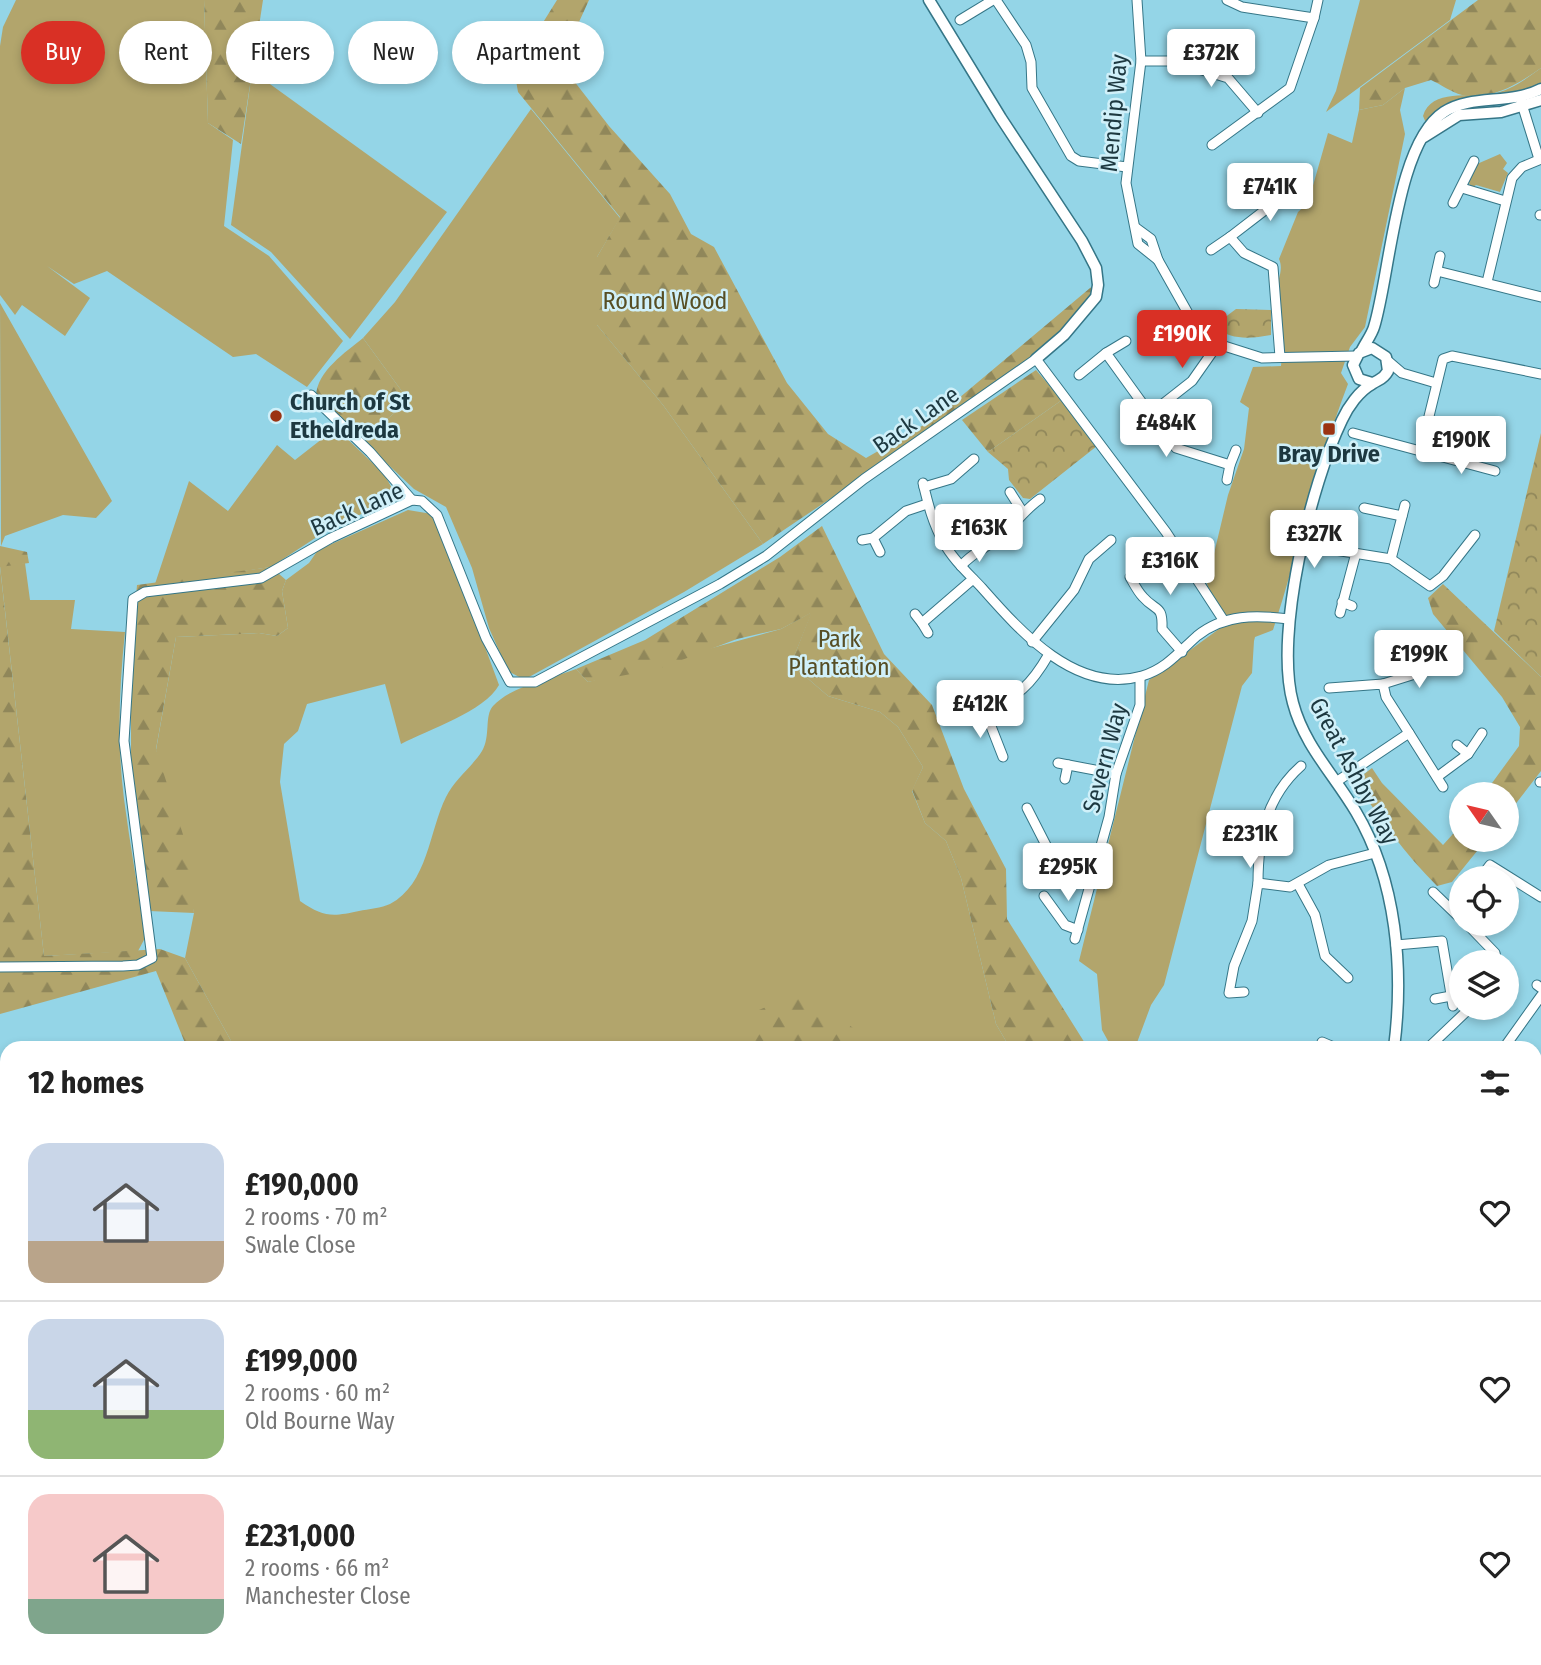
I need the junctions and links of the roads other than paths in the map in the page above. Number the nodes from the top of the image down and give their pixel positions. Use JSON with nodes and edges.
{"nodes":[{"id":1,"x":929,"y":0,"type":"edge"},
{"id":2,"x":995,"y":0,"type":"edge"},
{"id":3,"x":1137,"y":0,"type":"edge"},
{"id":4,"x":1227,"y":0,"type":"edge"},
{"id":5,"x":1318,"y":0,"type":"edge"},
{"id":6,"x":1314,"y":18,"type":"junction"},
{"id":7,"x":960,"y":20,"type":"dead end"},
{"id":8,"x":1141,"y":61,"type":"junction"},
{"id":9,"x":1541,"y":89,"type":"edge"},
{"id":10,"x":1541,"y":100,"type":"edge"},
{"id":11,"x":1521,"y":103,"type":"junction"},
{"id":12,"x":1258,"y":113,"type":"junction"},
{"id":13,"x":1212,"y":145,"type":"dead end"},
{"id":14,"x":1540,"y":159,"type":"edge"},
{"id":15,"x":1474,"y":161,"type":"dead end"},
{"id":16,"x":1127,"y":167,"type":"junction"},
{"id":17,"x":1295,"y":187,"type":"dead end"},
{"id":18,"x":1462,"y":188,"type":"junction"},
{"id":19,"x":1505,"y":201,"type":"junction"},
{"id":20,"x":1453,"y":203,"type":"dead end"},
{"id":21,"x":1230,"y":237,"type":"junction"},
{"id":22,"x":1211,"y":250,"type":"dead end"},
{"id":23,"x":1440,"y":256,"type":"dead end"},
{"id":24,"x":1437,"y":271,"type":"junction"},
{"id":25,"x":1487,"y":282,"type":"junction"},
{"id":26,"x":1434,"y":283,"type":"dead end"},
{"id":27,"x":1541,"y":297,"type":"edge"},
{"id":28,"x":1374,"y":329,"type":"junction"},
{"id":29,"x":1126,"y":341,"type":"dead end"},
{"id":30,"x":1218,"y":344,"type":"junction"},
{"id":31,"x":1381,"y":351,"type":"junction"},
{"id":32,"x":1107,"y":353,"type":"junction"},
{"id":33,"x":1359,"y":353,"type":"junction"},
{"id":34,"x":1280,"y":357,"type":"junction"},
{"id":35,"x":1036,"y":359,"type":"junction"},
{"id":36,"x":1340,"y":359,"type":"junction"},
{"id":37,"x":1388,"y":361,"type":"junction"},
{"id":38,"x":1402,"y":373,"type":"junction"},
{"id":39,"x":1357,"y":374,"type":"junction"},
{"id":40,"x":1386,"y":374,"type":"junction"},
{"id":41,"x":1541,"y":374,"type":"edge"},
{"id":42,"x":1079,"y":375,"type":"dead end"},
{"id":43,"x":1372,"y":383,"type":"junction"},
{"id":44,"x":1436,"y":383,"type":"junction"},
{"id":45,"x":311,"y":395,"type":"dead end"},
{"id":46,"x":1356,"y":398,"type":"junction"},
{"id":47,"x":1150,"y":414,"type":"junction"},
{"id":48,"x":1353,"y":433,"type":"dead end"},
{"id":49,"x":1421,"y":449,"type":"junction"},
{"id":50,"x":1236,"y":450,"type":"dead end"},
{"id":51,"x":974,"y":459,"type":"dead end"},
{"id":52,"x":1230,"y":465,"type":"junction"},
{"id":53,"x":1495,"y":471,"type":"dead end"},
{"id":54,"x":1227,"y":480,"type":"dead end"},
{"id":55,"x":1010,"y":492,"type":"dead end"},
{"id":56,"x":1040,"y":499,"type":"dead end"},
{"id":57,"x":412,"y":500,"type":"junction"},
{"id":58,"x":927,"y":504,"type":"junction"},
{"id":59,"x":1405,"y":505,"type":"dead end"},
{"id":60,"x":1364,"y":508,"type":"dead end"},
{"id":61,"x":1022,"y":511,"type":"junction"},
{"id":62,"x":1402,"y":516,"type":"junction"},
{"id":63,"x":1475,"y":535,"type":"dead end"},
{"id":64,"x":873,"y":538,"type":"junction"},
{"id":65,"x":862,"y":540,"type":"dead end"},
{"id":66,"x":1111,"y":540,"type":"dead end"},
{"id":67,"x":1304,"y":545,"type":"junction"},
{"id":68,"x":880,"y":552,"type":"dead end"},
{"id":69,"x":1356,"y":553,"type":"junction"},
{"id":70,"x":1391,"y":559,"type":"junction"},
{"id":71,"x":961,"y":566,"type":"junction"},
{"id":72,"x":1130,"y":577,"type":"dead end"},
{"id":73,"x":973,"y":579,"type":"junction"},
{"id":74,"x":1342,"y":602,"type":"junction"},
{"id":75,"x":1352,"y":606,"type":"dead end"},
{"id":76,"x":1340,"y":613,"type":"dead end"},
{"id":77,"x":915,"y":614,"type":"dead end"},
{"id":78,"x":1289,"y":618,"type":"junction"},
{"id":79,"x":1224,"y":621,"type":"junction"},
{"id":80,"x":922,"y":623,"type":"junction"},
{"id":81,"x":928,"y":633,"type":"dead end"},
{"id":82,"x":1032,"y":642,"type":"junction"},
{"id":83,"x":1182,"y":652,"type":"junction"},
{"id":84,"x":1049,"y":654,"type":"junction"},
{"id":85,"x":1431,"y":669,"type":"dead end"},
{"id":86,"x":1140,"y":677,"type":"junction"},
{"id":87,"x":1383,"y":684,"type":"junction"},
{"id":88,"x":1329,"y":688,"type":"dead end"},
{"id":89,"x":980,"y":701,"type":"dead end"},
{"id":90,"x":985,"y":711,"type":"junction"},
{"id":91,"x":1409,"y":733,"type":"junction"},
{"id":92,"x":1482,"y":733,"type":"dead end"},
{"id":93,"x":1457,"y":745,"type":"dead end"},
{"id":94,"x":1468,"y":754,"type":"junction"},
{"id":95,"x":1003,"y":757,"type":"dead end"},
{"id":96,"x":1058,"y":763,"type":"dead end"},
{"id":97,"x":1068,"y":765,"type":"junction"},
{"id":98,"x":1301,"y":766,"type":"dead end"},
{"id":99,"x":1116,"y":774,"type":"junction"},
{"id":100,"x":1437,"y":778,"type":"junction"},
{"id":101,"x":1065,"y":779,"type":"dead end"},
{"id":102,"x":1336,"y":782,"type":"junction"},
{"id":103,"x":1443,"y":787,"type":"dead end"},
{"id":104,"x":1027,"y":808,"type":"dead end"},
{"id":105,"x":1049,"y":851,"type":"junction"},
{"id":106,"x":1375,"y":853,"type":"junction"},
{"id":107,"x":1096,"y":865,"type":"junction"},
{"id":108,"x":1045,"y":867,"type":"dead end"},
{"id":109,"x":1258,"y":883,"type":"junction"},
{"id":110,"x":1519,"y":883,"type":"edge"},
{"id":111,"x":1298,"y":884,"type":"junction"},
{"id":112,"x":1433,"y":891,"type":"dead end"},
{"id":113,"x":1044,"y":896,"type":"dead end"},
{"id":114,"x":1541,"y":897,"type":"edge"},
{"id":115,"x":1449,"y":907,"type":"edge"},
{"id":116,"x":1478,"y":936,"type":"edge"},
{"id":117,"x":1396,"y":946,"type":"junction"},
{"id":118,"x":1492,"y":950,"type":"edge"},
{"id":119,"x":0,"y":967,"type":"edge"},
{"id":120,"x":1348,"y":978,"type":"dead end"},
{"id":121,"x":1244,"y":992,"type":"dead end"},
{"id":122,"x":1541,"y":996,"type":"edge"},
{"id":123,"x":1435,"y":999,"type":"dead end"},
{"id":124,"x":1457,"y":1020,"type":"edge"},
{"id":125,"x":1394,"y":1041,"type":"edge"},
{"id":126,"x":1435,"y":1041,"type":"edge"},
{"id":127,"x":1509,"y":1041,"type":"edge"}],
"edges":[{"from":1,"to":35,"type":"street"},
{"from":2,"to":7,"type":"street"},
{"from":2,"to":16,"type":"street"},
{"from":3,"to":8,"type":"street","name":"Mendip Way"},
{"from":4,"to":6,"type":"street"},
{"from":5,"to":6,"type":"street"},
{"from":6,"to":12,"type":"street"},
{"from":8,"to":12,"type":"street"},
{"from":8,"to":16,"type":"street","name":"Mendip Way"},
{"from":9,"to":11,"type":"street"},
{"from":10,"to":11,"type":"street"},
{"from":11,"to":14,"type":"street"},
{"from":11,"to":28,"type":"street"},
{"from":12,"to":13,"type":"street"},
{"from":14,"to":19,"type":"street"},
{"from":15,"to":18,"type":"street"},
{"from":16,"to":30,"type":"street","name":"Mendip Way"},
{"from":17,"to":21,"type":"street"},
{"from":18,"to":19,"type":"street"},
{"from":18,"to":20,"type":"street"},
{"from":19,"to":25,"type":"street"},
{"from":21,"to":22,"type":"street"},
{"from":21,"to":34,"type":"street"},
{"from":23,"to":24,"type":"street"},
{"from":24,"to":25,"type":"street"},
{"from":24,"to":26,"type":"street"},
{"from":25,"to":27,"type":"street"},
{"from":28,"to":31,"type":"street"},
{"from":28,"to":33,"type":"street"},
{"from":29,"to":32,"type":"street"},
{"from":30,"to":34,"type":"street"},
{"from":30,"to":47,"type":"street"},
{"from":31,"to":33,"type":"street"},
{"from":31,"to":37,"type":"street"},
{"from":32,"to":42,"type":"street"},
{"from":32,"to":47,"type":"street"},
{"from":33,"to":36,"type":"street"},
{"from":33,"to":39,"type":"street"},
{"from":34,"to":36,"type":"street"},
{"from":35,"to":57,"type":"street","name":"Back Lane"},
{"from":35,"to":79,"type":"street"},
{"from":36,"to":39,"type":"street"},
{"from":37,"to":38,"type":"street"},
{"from":37,"to":40,"type":"street"},
{"from":38,"to":40,"type":"street"},
{"from":38,"to":44,"type":"street"},
{"from":39,"to":43,"type":"street"},
{"from":39,"to":46,"type":"street","name":"Great Ashby Way"},
{"from":40,"to":43,"type":"street"},
{"from":41,"to":44,"type":"street"},
{"from":43,"to":46,"type":"street","name":"Great Ashby Way"},
{"from":44,"to":49,"type":"street"},
{"from":45,"to":57,"type":"street"},
{"from":46,"to":67,"type":"street","name":"Great Ashby Way"},
{"from":47,"to":52,"type":"street"},
{"from":48,"to":49,"type":"street"},
{"from":49,"to":53,"type":"street"},
{"from":50,"to":52,"type":"street"},
{"from":51,"to":58,"type":"street"},
{"from":52,"to":54,"type":"street"},
{"from":55,"to":61,"type":"street"},
{"from":56,"to":61,"type":"street"},
{"from":57,"to":119,"type":"street","name":"Back Lane"},
{"from":58,"to":64,"type":"street"},
{"from":58,"to":71,"type":"street"},
{"from":59,"to":62,"type":"street"},
{"from":60,"to":62,"type":"street"},
{"from":61,"to":71,"type":"street"},
{"from":62,"to":70,"type":"street"},
{"from":63,"to":70,"type":"street"},
{"from":64,"to":65,"type":"street"},
{"from":64,"to":68,"type":"street"},
{"from":66,"to":82,"type":"street"},
{"from":67,"to":69,"type":"street"},
{"from":67,"to":78,"type":"street","name":"Great Ashby Way"},
{"from":69,"to":70,"type":"street"},
{"from":69,"to":74,"type":"street"},
{"from":71,"to":73,"type":"street"},
{"from":72,"to":83,"type":"street"},
{"from":73,"to":80,"type":"street"},
{"from":73,"to":82,"type":"street"},
{"from":74,"to":75,"type":"street"},
{"from":74,"to":76,"type":"street"},
{"from":77,"to":80,"type":"street"},
{"from":78,"to":79,"type":"street"},
{"from":78,"to":102,"type":"street","name":"Great Ashby Way"},
{"from":79,"to":83,"type":"street"},
{"from":80,"to":81,"type":"street"},
{"from":82,"to":84,"type":"street"},
{"from":83,"to":86,"type":"street"},
{"from":84,"to":86,"type":"street"},
{"from":84,"to":90,"type":"street"},
{"from":85,"to":87,"type":"street"},
{"from":86,"to":99,"type":"street","name":"Severn Way"},
{"from":87,"to":88,"type":"street"},
{"from":87,"to":91,"type":"street"},
{"from":89,"to":90,"type":"street"},
{"from":90,"to":95,"type":"street"},
{"from":91,"to":100,"type":"street"},
{"from":91,"to":102,"type":"street"},
{"from":92,"to":94,"type":"street"},
{"from":93,"to":94,"type":"street"},
{"from":94,"to":100,"type":"street"},
{"from":96,"to":97,"type":"street"},
{"from":97,"to":99,"type":"street"},
{"from":97,"to":101,"type":"street"},
{"from":98,"to":109,"type":"street"},
{"from":99,"to":107,"type":"street","name":"Severn Way"},
{"from":100,"to":103,"type":"street"},
{"from":102,"to":106,"type":"street","name":"Great Ashby Way"},
{"from":104,"to":105,"type":"street"},
{"from":105,"to":107,"type":"street"},
{"from":105,"to":108,"type":"street"},
{"from":106,"to":111,"type":"street"},
{"from":106,"to":117,"type":"street","name":"Great Ashby Way"},
{"from":107,"to":113,"type":"street","name":"Severn Way"},
{"from":109,"to":111,"type":"street"},
{"from":109,"to":121,"type":"street"},
{"from":110,"to":114,"type":"street"},
{"from":111,"to":120,"type":"street"},
{"from":112,"to":115,"type":"street"},
{"from":116,"to":118,"type":"street"},
{"from":117,"to":123,"type":"street"},
{"from":117,"to":125,"type":"street","name":"Great Ashby Way"},
{"from":122,"to":127,"type":"street"},
{"from":124,"to":126,"type":"street"}]}
